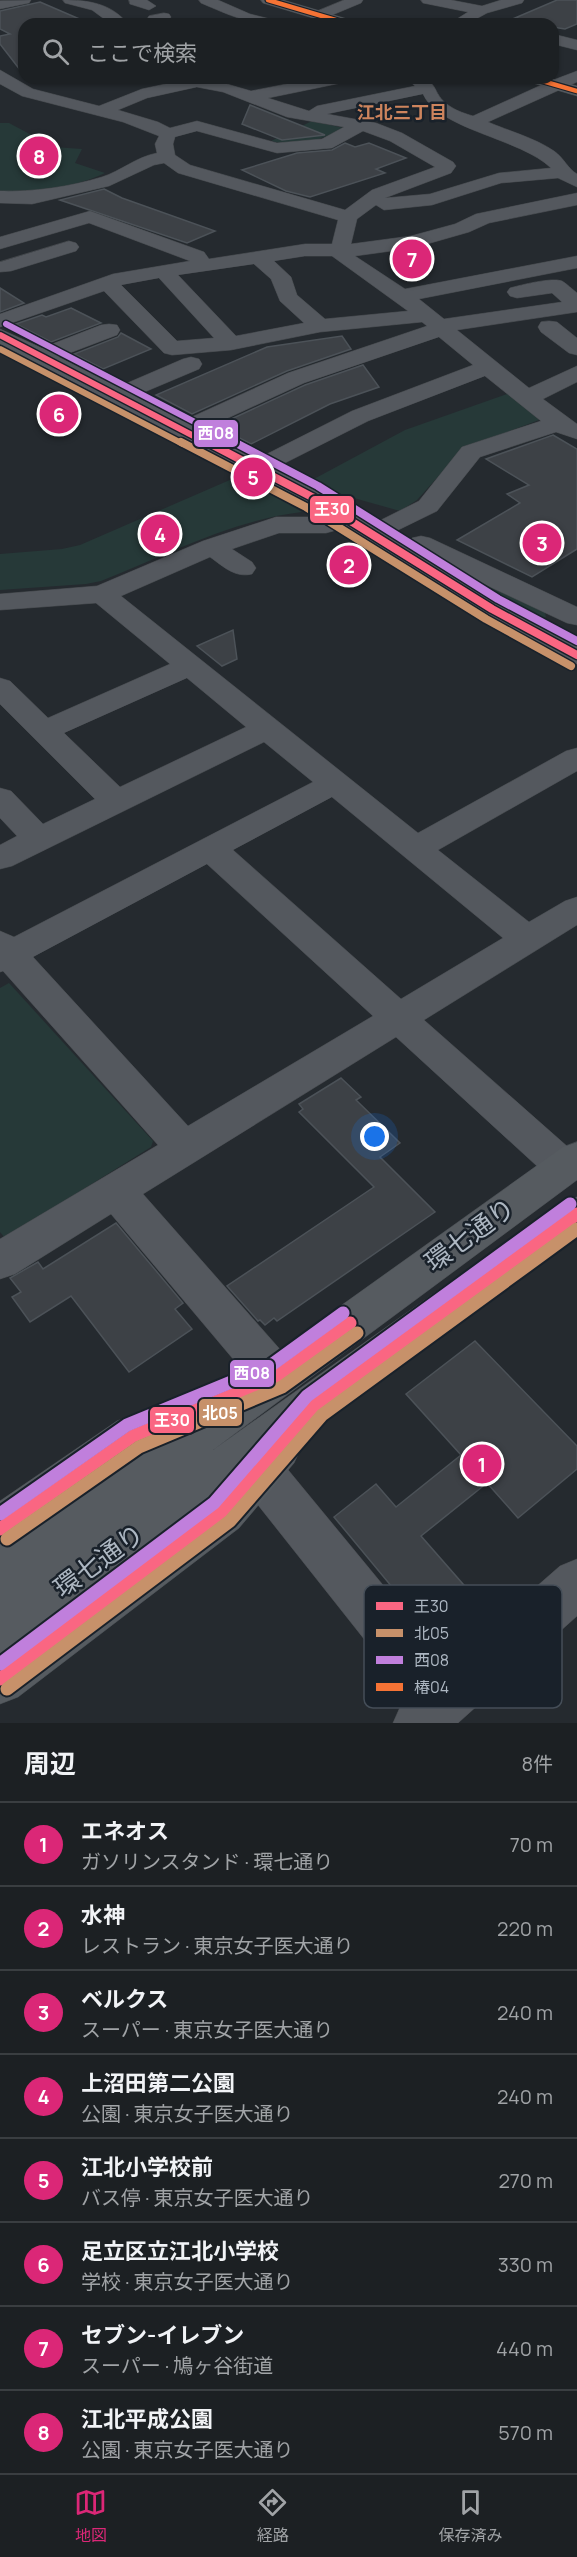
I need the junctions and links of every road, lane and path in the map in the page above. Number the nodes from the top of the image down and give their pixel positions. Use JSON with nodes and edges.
{"nodes":[{"id":1,"x":24,"y":0,"type":"edge"},
{"id":2,"x":70,"y":0,"type":"edge"},
{"id":3,"x":206,"y":0,"type":"edge"},
{"id":4,"x":268,"y":0,"type":"edge"},
{"id":5,"x":356,"y":0,"type":"edge"},
{"id":6,"x":428,"y":0,"type":"edge"},
{"id":7,"x":517,"y":0,"type":"edge"},
{"id":8,"x":0,"y":5,"type":"edge"},
{"id":9,"x":482,"y":10,"type":"junction"},
{"id":10,"x":320,"y":15,"type":"junction"},
{"id":11,"x":112,"y":18,"type":"edge"},
{"id":12,"x":249,"y":18,"type":"edge"},
{"id":13,"x":330,"y":18,"type":"edge"},
{"id":14,"x":467,"y":18,"type":"edge"},
{"id":15,"x":559,"y":40,"type":"edge"},
{"id":16,"x":577,"y":45,"type":"edge"},
{"id":17,"x":577,"y":76,"type":"edge"},
{"id":18,"x":559,"y":83,"type":"edge"},
{"id":19,"x":22,"y":84,"type":"edge"},
{"id":20,"x":188,"y":84,"type":"edge"},
{"id":21,"x":207,"y":84,"type":"edge"},
{"id":22,"x":309,"y":84,"type":"edge"},
{"id":23,"x":417,"y":84,"type":"edge"},
{"id":24,"x":422,"y":84,"type":"edge"},
{"id":25,"x":551,"y":84,"type":"edge"},
{"id":26,"x":554,"y":85,"type":"junction"},
{"id":27,"x":577,"y":91,"type":"edge"},
{"id":28,"x":249,"y":96,"type":"junction"},
{"id":29,"x":218,"y":106,"type":"dead end"},
{"id":30,"x":103,"y":110,"type":"junction"},
{"id":31,"x":200,"y":111,"type":"dead end"},
{"id":32,"x":304,"y":116,"type":"junction"},
{"id":33,"x":475,"y":122,"type":"junction"},
{"id":34,"x":150,"y":124,"type":"junction"},
{"id":35,"x":361,"y":125,"type":"junction"},
{"id":36,"x":168,"y":134,"type":"junction"},
{"id":37,"x":277,"y":148,"type":"junction"},
{"id":38,"x":167,"y":157,"type":"junction"},
{"id":39,"x":569,"y":172,"type":"edge"},
{"id":40,"x":199,"y":174,"type":"junction"},
{"id":41,"x":0,"y":197,"type":"edge"},
{"id":42,"x":577,"y":199,"type":"edge"},
{"id":43,"x":371,"y":201,"type":"junction"},
{"id":44,"x":410,"y":201,"type":"junction"},
{"id":45,"x":348,"y":217,"type":"junction"},
{"id":46,"x":462,"y":228,"type":"junction"},
{"id":47,"x":125,"y":230,"type":"junction"},
{"id":48,"x":0,"y":243,"type":"edge"},
{"id":49,"x":340,"y":251,"type":"junction"},
{"id":50,"x":258,"y":257,"type":"junction"},
{"id":51,"x":577,"y":262,"type":"edge"},
{"id":52,"x":2,"y":265,"type":"edge"},
{"id":53,"x":203,"y":266,"type":"junction"},
{"id":54,"x":163,"y":271,"type":"junction"},
{"id":55,"x":107,"y":282,"type":"junction"},
{"id":56,"x":58,"y":300,"type":"junction"},
{"id":57,"x":577,"y":305,"type":"edge"},
{"id":58,"x":431,"y":319,"type":"junction"},
{"id":59,"x":0,"y":321,"type":"edge"},
{"id":60,"x":577,"y":323,"type":"edge"},
{"id":61,"x":320,"y":326,"type":"junction"},
{"id":62,"x":549,"y":327,"type":"junction"},
{"id":63,"x":109,"y":330,"type":"dead end"},
{"id":64,"x":0,"y":335,"type":"edge"},
{"id":65,"x":231,"y":343,"type":"junction"},
{"id":66,"x":577,"y":348,"type":"edge"},
{"id":67,"x":41,"y":356,"type":"junction"},
{"id":68,"x":190,"y":364,"type":"dead end"},
{"id":69,"x":489,"y":367,"type":"junction"},
{"id":70,"x":577,"y":373,"type":"edge"},
{"id":71,"x":116,"y":396,"type":"junction"},
{"id":72,"x":529,"y":397,"type":"junction"},
{"id":73,"x":567,"y":428,"type":"edge"},
{"id":74,"x":183,"y":430,"type":"junction"},
{"id":75,"x":257,"y":468,"type":"junction"},
{"id":76,"x":350,"y":519,"type":"junction"},
{"id":77,"x":383,"y":528,"type":"junction"},
{"id":78,"x":212,"y":547,"type":"junction"},
{"id":79,"x":243,"y":568,"type":"dead end"},
{"id":80,"x":102,"y":594,"type":"junction"},
{"id":81,"x":0,"y":602,"type":"edge"},
{"id":82,"x":577,"y":616,"type":"edge"},
{"id":83,"x":577,"y":655,"type":"edge"},
{"id":84,"x":190,"y":666,"type":"junction"},
{"id":85,"x":0,"y":687,"type":"edge"},
{"id":86,"x":268,"y":728,"type":"junction"},
{"id":87,"x":44,"y":731,"type":"junction"},
{"id":88,"x":577,"y":758,"type":"edge"},
{"id":89,"x":335,"y":783,"type":"junction"},
{"id":90,"x":0,"y":798,"type":"edge"},
{"id":91,"x":116,"y":802,"type":"junction"},
{"id":92,"x":38,"y":839,"type":"junction"},
{"id":93,"x":210,"y":848,"type":"junction"},
{"id":94,"x":416,"y":848,"type":"junction"},
{"id":95,"x":0,"y":858,"type":"edge"},
{"id":96,"x":577,"y":909,"type":"edge"},
{"id":97,"x":527,"y":939,"type":"junction"},
{"id":98,"x":3,"y":953,"type":"edge"},
{"id":99,"x":399,"y":1018,"type":"junction"},
{"id":100,"x":185,"y":1149,"type":"junction"},
{"id":101,"x":570,"y":1162,"type":"edge"},
{"id":102,"x":116,"y":1191,"type":"junction"},
{"id":103,"x":577,"y":1214,"type":"edge"},
{"id":104,"x":0,"y":1261,"type":"edge"},
{"id":105,"x":276,"y":1377,"type":"junction"},
{"id":106,"x":314,"y":1406,"type":"junction"},
{"id":107,"x":259,"y":1470,"type":"junction"},
{"id":108,"x":0,"y":1529,"type":"edge"},
{"id":109,"x":0,"y":1579,"type":"edge"},
{"id":110,"x":577,"y":1583,"type":"edge"},
{"id":111,"x":562,"y":1596,"type":"edge"},
{"id":112,"x":364,"y":1616,"type":"edge"},
{"id":113,"x":1,"y":1632,"type":"edge"},
{"id":114,"x":0,"y":1679,"type":"edge"}],
"edges":[{"from":1,"to":8,"type":"street"},
{"from":2,"to":11,"type":"street"},
{"from":3,"to":12,"type":"street"},
{"from":4,"to":10,"type":"main road"},
{"from":5,"to":10,"type":"street"},
{"from":6,"to":9,"type":"street"},
{"from":7,"to":9,"type":"street"},
{"from":9,"to":14,"type":"street"},
{"from":10,"to":13,"type":"main road"},
{"from":15,"to":16,"type":"street"},
{"from":17,"to":18,"type":"street"},
{"from":19,"to":30,"type":"street"},
{"from":20,"to":30,"type":"street"},
{"from":21,"to":28,"type":"street"},
{"from":22,"to":28,"type":"street"},
{"from":23,"to":32,"type":"street"},
{"from":24,"to":33,"type":"street"},
{"from":25,"to":26,"type":"main road"},
{"from":26,"to":27,"type":"main road"},
{"from":26,"to":33,"type":"street"},
{"from":28,"to":29,"type":"street"},
{"from":28,"to":32,"type":"street"},
{"from":30,"to":34,"type":"street"},
{"from":31,"to":34,"type":"street"},
{"from":32,"to":35,"type":"street"},
{"from":33,"to":39,"type":"street"},
{"from":34,"to":36,"type":"street"},
{"from":35,"to":37,"type":"street"},
{"from":35,"to":43,"type":"street"},
{"from":36,"to":37,"type":"street"},
{"from":36,"to":38,"type":"street"},
{"from":37,"to":40,"type":"street"},
{"from":38,"to":40,"type":"street"},
{"from":38,"to":41,"type":"street"},
{"from":39,"to":44,"type":"street"},
{"from":40,"to":45,"type":"street"},
{"from":42,"to":46,"type":"street"},
{"from":43,"to":44,"type":"street"},
{"from":43,"to":45,"type":"street"},
{"from":44,"to":46,"type":"street"},
{"from":45,"to":49,"type":"street"},
{"from":46,"to":49,"type":"street"},
{"from":47,"to":48,"type":"street"},
{"from":47,"to":52,"type":"street"},
{"from":47,"to":53,"type":"street"},
{"from":49,"to":50,"type":"street"},
{"from":49,"to":58,"type":"street"},
{"from":50,"to":53,"type":"street"},
{"from":50,"to":61,"type":"street"},
{"from":51,"to":58,"type":"street"},
{"from":52,"to":56,"type":"street"},
{"from":53,"to":54,"type":"street"},
{"from":54,"to":55,"type":"street"},
{"from":54,"to":65,"type":"street"},
{"from":55,"to":56,"type":"street"},
{"from":55,"to":65,"type":"street"},
{"from":56,"to":59,"type":"street"},
{"from":57,"to":58,"type":"street"},
{"from":57,"to":58,"type":"street"},
{"from":58,"to":61,"type":"street"},
{"from":58,"to":62,"type":"street"},
{"from":58,"to":69,"type":"street"},
{"from":58,"to":74,"type":"street"},
{"from":60,"to":62,"type":"street"},
{"from":61,"to":65,"type":"street"},
{"from":62,"to":66,"type":"street"},
{"from":63,"to":67,"type":"street"},
{"from":64,"to":67,"type":"street"},
{"from":67,"to":71,"type":"street"},
{"from":68,"to":71,"type":"street"},
{"from":69,"to":72,"type":"street"},
{"from":69,"to":75,"type":"street"},
{"from":70,"to":72,"type":"street"},
{"from":71,"to":74,"type":"street"},
{"from":72,"to":73,"type":"street"},
{"from":73,"to":77,"type":"street"},
{"from":74,"to":75,"type":"street"},
{"from":75,"to":76,"type":"street"},
{"from":76,"to":77,"type":"street"},
{"from":76,"to":78,"type":"street"},
{"from":76,"to":83,"type":"street"},
{"from":77,"to":82,"type":"street"},
{"from":78,"to":79,"type":"street"},
{"from":78,"to":80,"type":"street"},
{"from":80,"to":81,"type":"street"},
{"from":80,"to":84,"type":"street"},
{"from":84,"to":86,"type":"street"},
{"from":84,"to":87,"type":"street"},
{"from":85,"to":87,"type":"street"},
{"from":86,"to":89,"type":"street"},
{"from":86,"to":91,"type":"street"},
{"from":87,"to":91,"type":"street"},
{"from":88,"to":94,"type":"street"},
{"from":89,"to":93,"type":"street"},
{"from":89,"to":94,"type":"street"},
{"from":90,"to":92,"type":"street"},
{"from":91,"to":92,"type":"street"},
{"from":92,"to":95,"type":"street"},
{"from":93,"to":98,"type":"street"},
{"from":93,"to":99,"type":"street"},
{"from":94,"to":97,"type":"street"},
{"from":96,"to":97,"type":"street"},
{"from":97,"to":99,"type":"street"},
{"from":98,"to":100,"type":"street"},
{"from":99,"to":100,"type":"street"},
{"from":99,"to":101,"type":"street"},
{"from":100,"to":102,"type":"street"},
{"from":101,"to":105,"type":"main road","name":"環七通り"},
{"from":102,"to":104,"type":"street"},
{"from":102,"to":105,"type":"street"},
{"from":103,"to":106,"type":"main road","name":"環七通り"},
{"from":105,"to":108,"type":"main road","name":"環七通り"},
{"from":105,"to":109,"type":"main road","name":"環七通り"},
{"from":106,"to":107,"type":"main road","name":"環七通り"},
{"from":106,"to":113,"type":"main road","name":"環七通り"},
{"from":107,"to":112,"type":"street"},
{"from":107,"to":114,"type":"main road","name":"環七通り"},
{"from":110,"to":111,"type":"street"}]}
